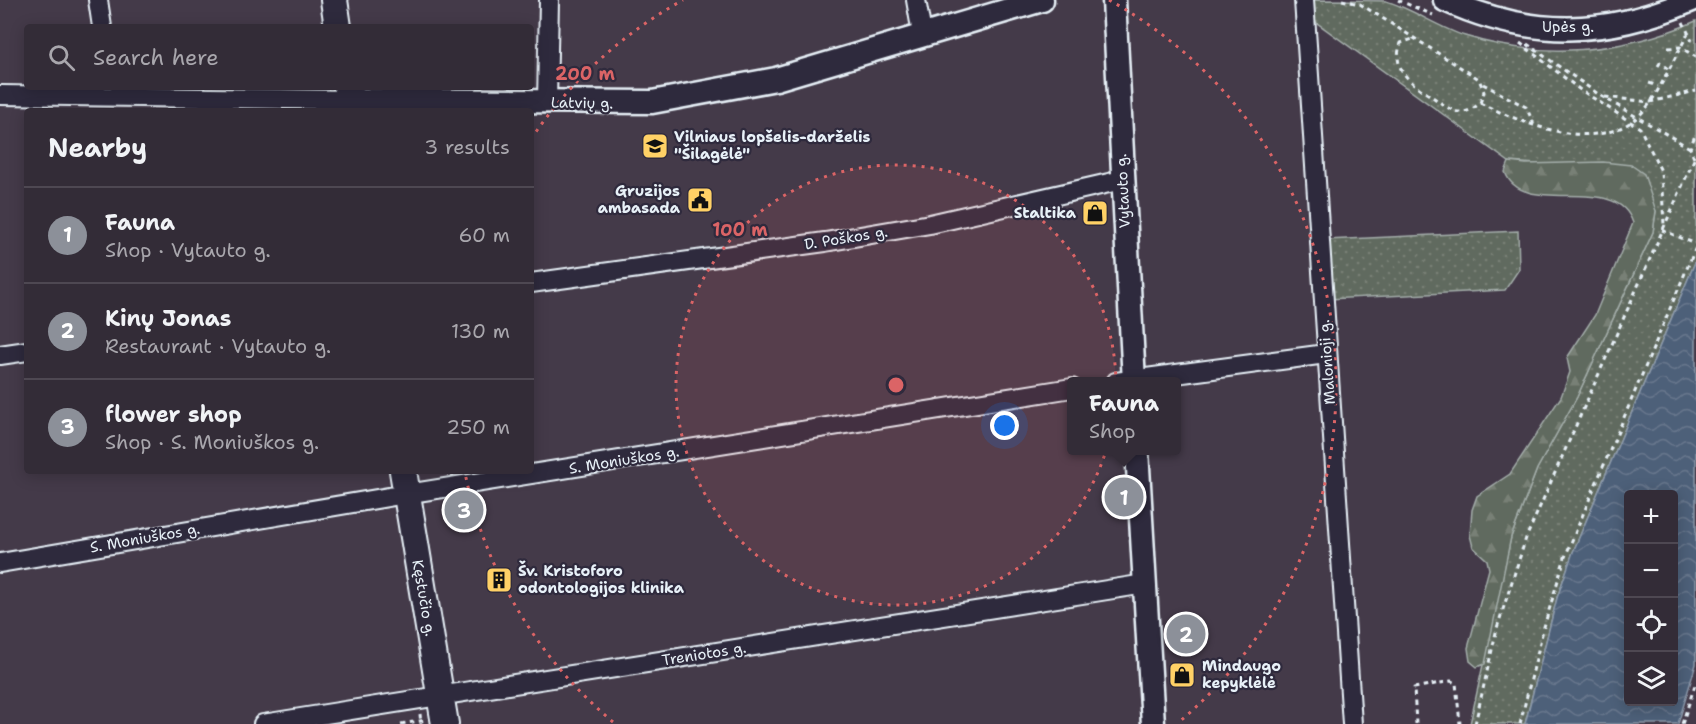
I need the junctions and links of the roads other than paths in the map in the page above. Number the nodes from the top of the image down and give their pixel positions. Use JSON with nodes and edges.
{"nodes":[{"id":1,"x":98,"y":0,"type":"edge"},
{"id":2,"x":334,"y":0,"type":"edge"},
{"id":3,"x":549,"y":0,"type":"edge"},
{"id":4,"x":916,"y":0,"type":"edge"},
{"id":5,"x":1042,"y":0,"type":"edge"},
{"id":6,"x":1114,"y":0,"type":"edge"},
{"id":7,"x":1304,"y":0,"type":"edge"},
{"id":8,"x":1692,"y":0,"type":"edge"},
{"id":9,"x":1443,"y":9,"type":"edge"},
{"id":10,"x":102,"y":24,"type":"edge"},
{"id":11,"x":338,"y":24,"type":"edge"},
{"id":12,"x":922,"y":34,"type":"junction"},
{"id":13,"x":108,"y":92,"type":"edge"},
{"id":14,"x":0,"y":96,"type":"edge"},
{"id":15,"x":349,"y":99,"type":"edge"},
{"id":16,"x":547,"y":102,"type":"junction"},
{"id":17,"x":1122,"y":180,"type":"junction"},
{"id":18,"x":534,"y":283,"type":"edge"},
{"id":19,"x":24,"y":351,"type":"edge"},
{"id":20,"x":1326,"y":354,"type":"junction"},
{"id":21,"x":0,"y":355,"type":"edge"},
{"id":22,"x":1128,"y":377,"type":"edge"},
{"id":23,"x":1151,"y":377,"type":"edge"},
{"id":24,"x":1067,"y":389,"type":"edge"},
{"id":25,"x":1137,"y":455,"type":"edge"},
{"id":26,"x":534,"y":465,"type":"edge"},
{"id":27,"x":468,"y":474,"type":"edge"},
{"id":28,"x":405,"y":483,"type":"edge"},
{"id":29,"x":0,"y":563,"type":"edge"},
{"id":30,"x":1145,"y":584,"type":"junction"},
{"id":31,"x":443,"y":713,"type":"edge"},
{"id":32,"x":263,"y":724,"type":"edge"},
{"id":33,"x":1153,"y":724,"type":"edge"},
{"id":34,"x":1352,"y":724,"type":"edge"}],
"edges":[{"from":1,"to":10,"type":"street"},
{"from":2,"to":11,"type":"main road"},
{"from":3,"to":16,"type":"street"},
{"from":4,"to":12,"type":"street"},
{"from":5,"to":12,"type":"street","name":"Latvių g."},
{"from":6,"to":17,"type":"street","name":"Vytauto g."},
{"from":7,"to":20,"type":"street","name":"Malonioji g."},
{"from":8,"to":9,"type":"street","name":"Upės g."},
{"from":12,"to":16,"type":"street","name":"Latvių g."},
{"from":13,"to":14,"type":"street","name":"Latvių g."},
{"from":13,"to":15,"type":"street","name":"Latvių g."},
{"from":15,"to":16,"type":"street","name":"Latvių g."},
{"from":17,"to":18,"type":"street","name":"D. Poškos g."},
{"from":17,"to":22,"type":"street","name":"Vytauto g."},
{"from":19,"to":21,"type":"street"},
{"from":20,"to":23,"type":"street"},
{"from":20,"to":34,"type":"street","name":"Malonioji g."},
{"from":24,"to":26,"type":"street","name":"S. Moniuškos g."},
{"from":25,"to":30,"type":"street"},
{"from":27,"to":28,"type":"street","name":"S. Moniuškos g."},
{"from":28,"to":29,"type":"street","name":"S. Moniuškos g."},
{"from":28,"to":31,"type":"main road","name":"Kęstučio g."},
{"from":30,"to":31,"type":"street","name":"Treniotos g."},
{"from":30,"to":33,"type":"street"},
{"from":31,"to":32,"type":"street","name":"Treniotos g."}]}
